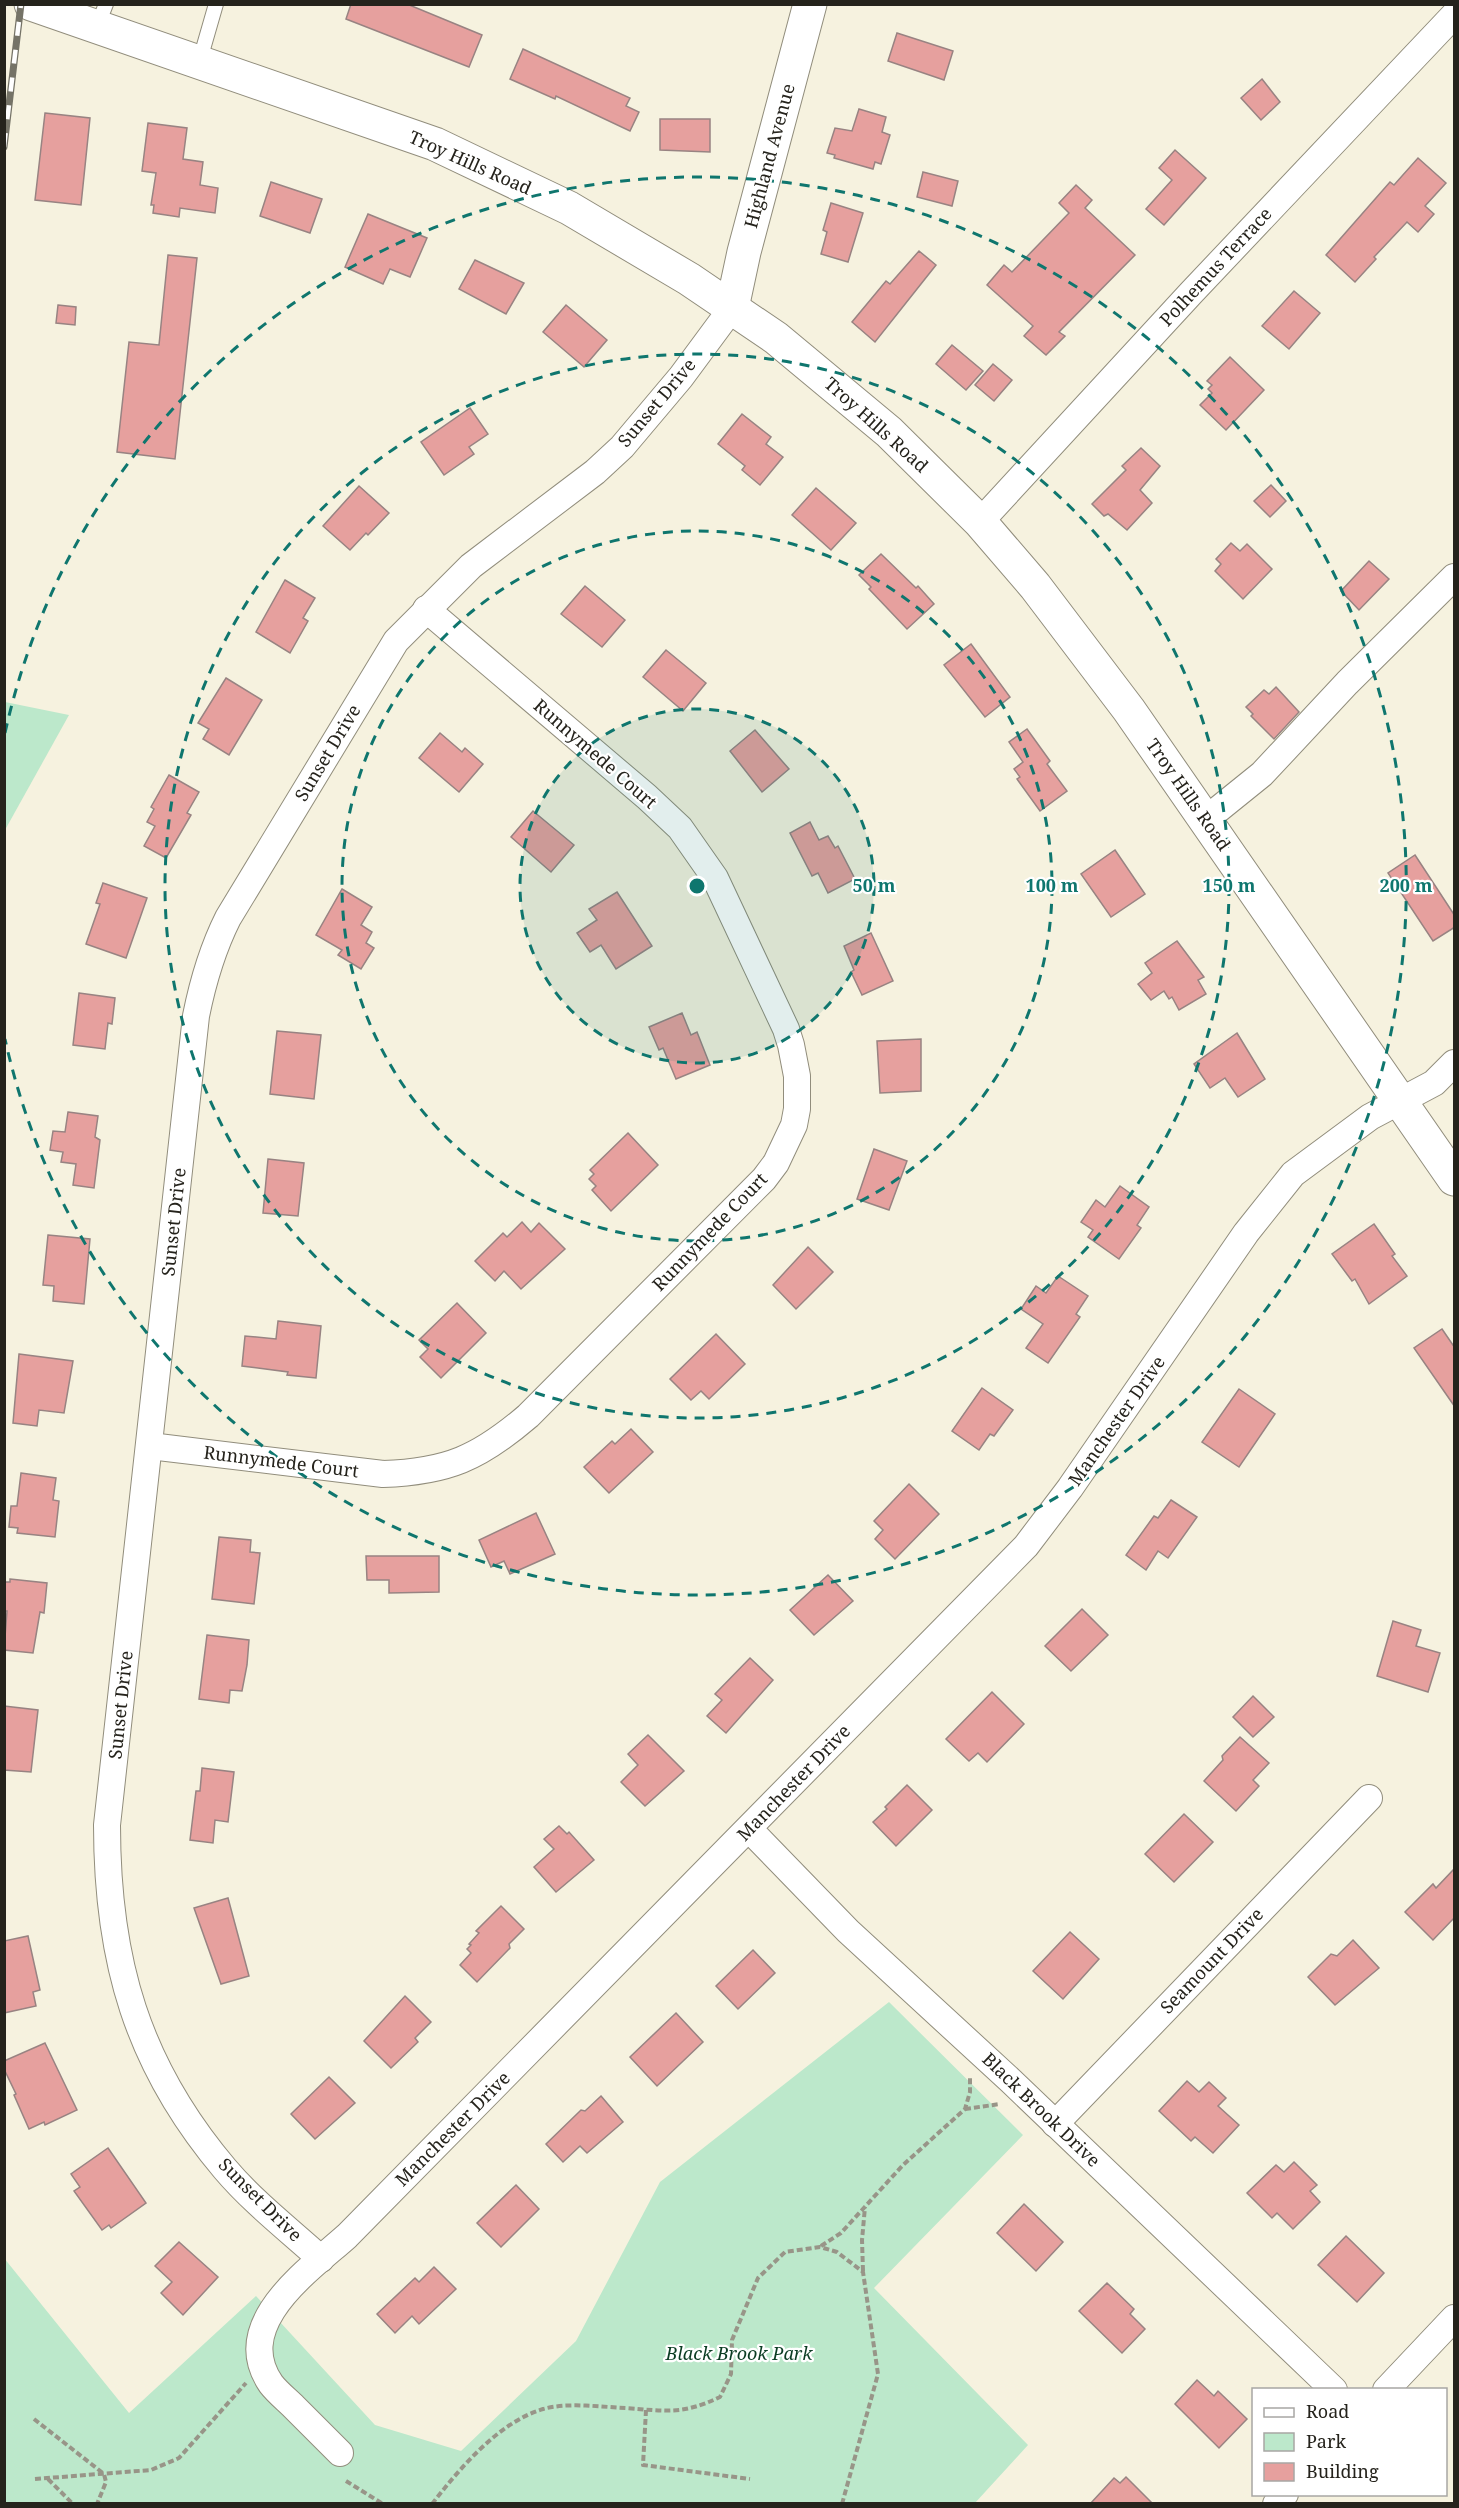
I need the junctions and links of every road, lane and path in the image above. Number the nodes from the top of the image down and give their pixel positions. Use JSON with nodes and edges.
{"nodes":[{"id":1,"x":31,"y":4,"type":"edge"},
{"id":2,"x":216,"y":4,"type":"edge"},
{"id":3,"x":810,"y":4,"type":"edge"},
{"id":4,"x":1455,"y":15,"type":"edge"},
{"id":5,"x":102,"y":16,"type":"edge"},
{"id":6,"x":200,"y":63,"type":"junction"},
{"id":7,"x":732,"y":308,"type":"junction"},
{"id":8,"x":980,"y":522,"type":"junction"},
{"id":9,"x":1455,"y":577,"type":"edge"},
{"id":10,"x":426,"y":609,"type":"junction"},
{"id":11,"x":1205,"y":820,"type":"junction"},
{"id":12,"x":1455,"y":1063,"type":"edge"},
{"id":13,"x":1399,"y":1101,"type":"junction"},
{"id":14,"x":1455,"y":1179,"type":"edge"},
{"id":15,"x":150,"y":1446,"type":"junction"},
{"id":16,"x":1369,"y":1798,"type":"dead end"},
{"id":17,"x":749,"y":1829,"type":"junction"},
{"id":18,"x":970,"y":2069,"type":"dead end"},
{"id":19,"x":1005,"y":2103,"type":"dead end"},
{"id":20,"x":965,"y":2109,"type":"junction"},
{"id":21,"x":1055,"y":2124,"type":"junction"},
{"id":22,"x":865,"y":2207,"type":"junction"},
{"id":23,"x":820,"y":2247,"type":"junction"},
{"id":24,"x":321,"y":2259,"type":"junction"},
{"id":25,"x":863,"y":2272,"type":"junction"},
{"id":26,"x":1455,"y":2318,"type":"edge"},
{"id":27,"x":262,"y":2365,"type":"junction"},
{"id":28,"x":1332,"y":2388,"type":"edge"},
{"id":29,"x":1388,"y":2388,"type":"edge"},
{"id":30,"x":646,"y":2410,"type":"junction"},
{"id":31,"x":34,"y":2419,"type":"dead end"},
{"id":32,"x":340,"y":2453,"type":"dead end"},
{"id":33,"x":104,"y":2474,"type":"junction"},
{"id":34,"x":35,"y":2479,"type":"dead end"},
{"id":35,"x":48,"y":2479,"type":"junction"},
{"id":36,"x":750,"y":2479,"type":"dead end"},
{"id":37,"x":346,"y":2481,"type":"dead end"},
{"id":38,"x":381,"y":2503,"type":"edge"},
{"id":39,"x":73,"y":2504,"type":"edge"},
{"id":40,"x":97,"y":2504,"type":"edge"},
{"id":41,"x":432,"y":2504,"type":"edge"},
{"id":42,"x":842,"y":2504,"type":"edge"}],
"edges":[{"from":1,"to":5,"type":"main road","name":"Troy Hills Road"},
{"from":2,"to":6,"type":"lane"},
{"from":3,"to":7,"type":"main road","name":"Highland Avenue"},
{"from":4,"to":8,"type":"street","name":"Polhemus Terrace"},
{"from":5,"to":6,"type":"main road","name":"Troy Hills Road"},
{"from":6,"to":7,"type":"main road","name":"Troy Hills Road"},
{"from":7,"to":8,"type":"main road","name":"Troy Hills Road"},
{"from":7,"to":10,"type":"street","name":"Sunset Drive"},
{"from":8,"to":11,"type":"main road","name":"Troy Hills Road"},
{"from":9,"to":11,"type":"street"},
{"from":10,"to":15,"type":"street","name":"Sunset Drive"},
{"from":10,"to":15,"type":"street","name":"Runnymede Court"},
{"from":11,"to":13,"type":"main road","name":"Troy Hills Road"},
{"from":12,"to":13,"type":"street","name":"Manchester Drive"},
{"from":13,"to":14,"type":"main road","name":"Troy Hills Road"},
{"from":13,"to":17,"type":"street","name":"Manchester Drive"},
{"from":15,"to":24,"type":"street","name":"Sunset Drive"},
{"from":16,"to":21,"type":"street","name":"Seamount Drive"},
{"from":17,"to":21,"type":"street","name":"Black Brook Drive"},
{"from":17,"to":24,"type":"street","name":"Manchester Drive"},
{"from":18,"to":20,"type":"path"},
{"from":19,"to":20,"type":"path"},
{"from":20,"to":22,"type":"path"},
{"from":21,"to":28,"type":"street","name":"Black Brook Drive"},
{"from":22,"to":23,"type":"path"},
{"from":22,"to":25,"type":"path"},
{"from":23,"to":25,"type":"path"},
{"from":23,"to":30,"type":"path"},
{"from":24,"to":27,"type":"street","name":"Manchester Drive"},
{"from":25,"to":42,"type":"path"},
{"from":26,"to":29,"type":"street"},
{"from":27,"to":32,"type":"street","name":"Manchester Drive"},
{"from":27,"to":33,"type":"path"},
{"from":30,"to":36,"type":"path"},
{"from":30,"to":41,"type":"path"},
{"from":31,"to":33,"type":"path"},
{"from":33,"to":35,"type":"path"},
{"from":33,"to":40,"type":"path"},
{"from":34,"to":35,"type":"path"},
{"from":35,"to":39,"type":"path"},
{"from":37,"to":38,"type":"path"}]}
